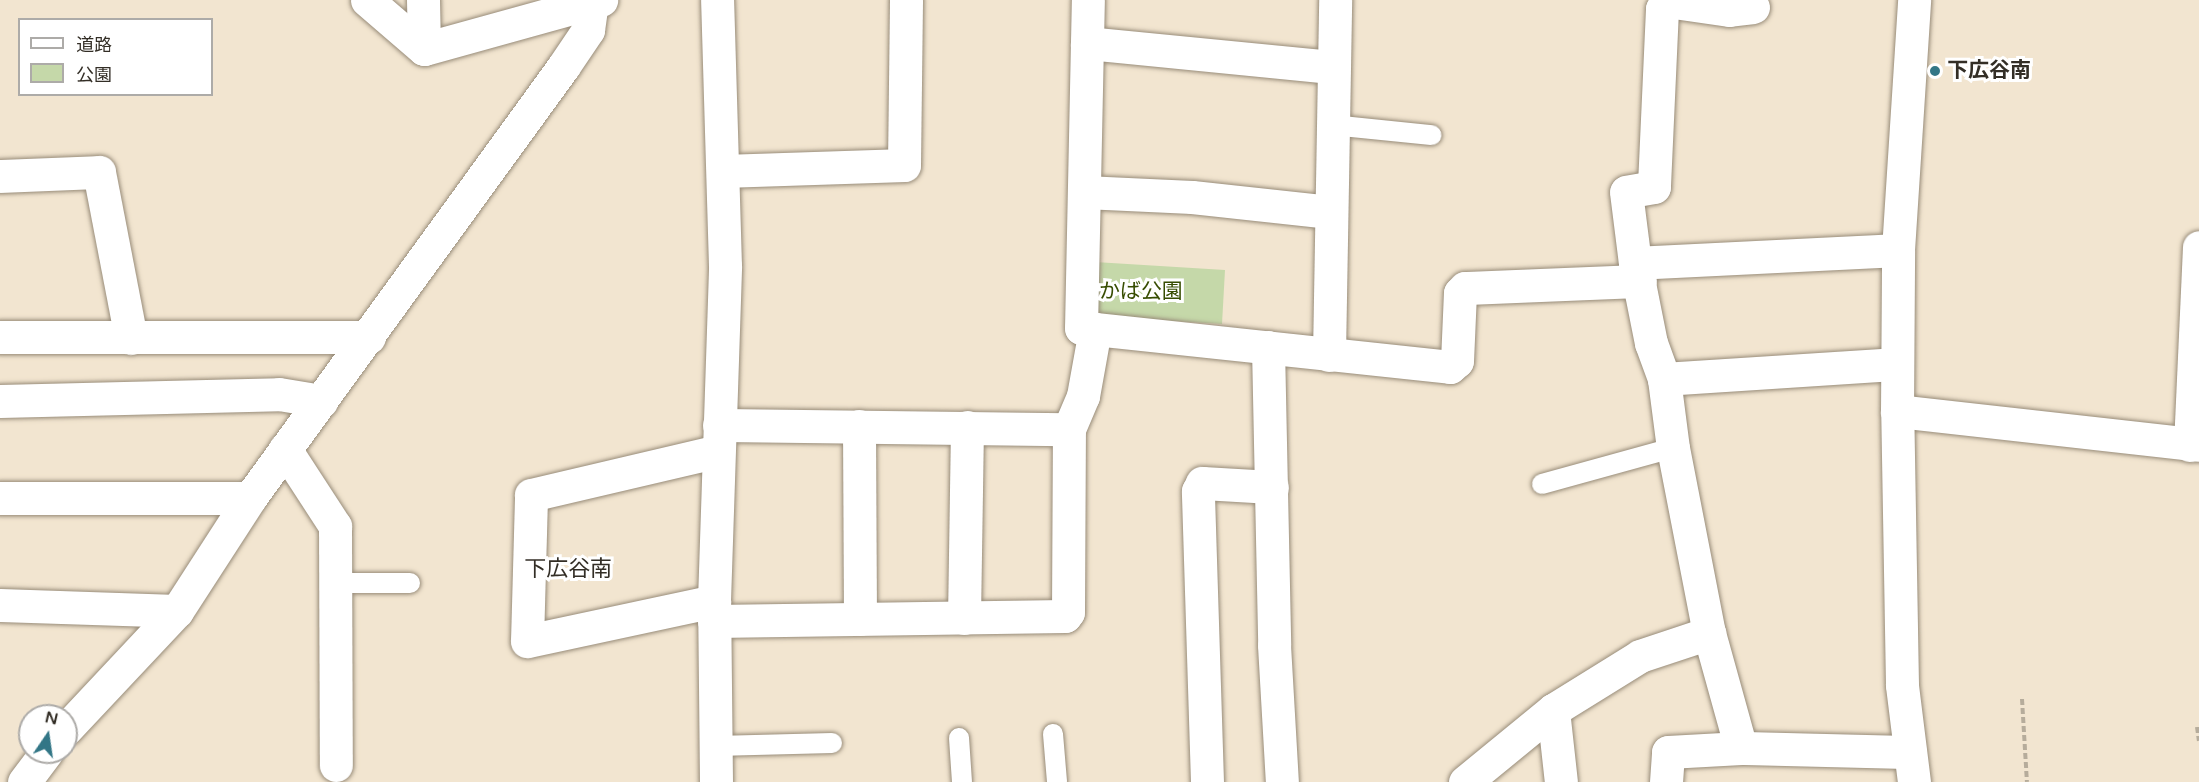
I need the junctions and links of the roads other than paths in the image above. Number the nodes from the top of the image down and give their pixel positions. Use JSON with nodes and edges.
{"nodes":[{"id":1,"x":367,"y":0,"type":"edge"},
{"id":2,"x":423,"y":0,"type":"edge"},
{"id":3,"x":717,"y":0,"type":"edge"},
{"id":4,"x":906,"y":0,"type":"edge"},
{"id":5,"x":1088,"y":0,"type":"edge"},
{"id":6,"x":1335,"y":0,"type":"edge"},
{"id":7,"x":1914,"y":0,"type":"edge"},
{"id":8,"x":597,"y":2,"type":"edge"},
{"id":9,"x":1752,"y":7,"type":"dead end"},
{"id":10,"x":1087,"y":43,"type":"junction"},
{"id":11,"x":424,"y":49,"type":"junction"},
{"id":12,"x":1333,"y":67,"type":"junction"},
{"id":13,"x":1332,"y":125,"type":"junction"},
{"id":14,"x":1431,"y":135,"type":"dead end"},
{"id":15,"x":724,"y":171,"type":"junction"},
{"id":16,"x":0,"y":176,"type":"edge"},
{"id":17,"x":1084,"y":192,"type":"junction"},
{"id":18,"x":1330,"y":212,"type":"junction"},
{"id":19,"x":2199,"y":247,"type":"edge"},
{"id":20,"x":1898,"y":250,"type":"junction"},
{"id":21,"x":1637,"y":272,"type":"junction"},
{"id":22,"x":1095,"y":329,"type":"junction"},
{"id":23,"x":0,"y":337,"type":"edge"},
{"id":24,"x":369,"y":337,"type":"junction"},
{"id":25,"x":131,"y":338,"type":"junction"},
{"id":26,"x":1268,"y":347,"type":"junction"},
{"id":27,"x":1329,"y":355,"type":"junction"},
{"id":28,"x":1897,"y":364,"type":"junction"},
{"id":29,"x":1664,"y":379,"type":"junction"},
{"id":30,"x":0,"y":400,"type":"edge"},
{"id":31,"x":321,"y":401,"type":"junction"},
{"id":32,"x":1897,"y":411,"type":"junction"},
{"id":33,"x":859,"y":426,"type":"junction"},
{"id":34,"x":967,"y":427,"type":"junction"},
{"id":35,"x":1069,"y":429,"type":"junction"},
{"id":36,"x":718,"y":438,"type":"junction"},
{"id":37,"x":2194,"y":445,"type":"edge"},
{"id":38,"x":1673,"y":448,"type":"junction"},
{"id":39,"x":285,"y":449,"type":"junction"},
{"id":40,"x":1542,"y":484,"type":"dead end"},
{"id":41,"x":1272,"y":487,"type":"junction"},
{"id":42,"x":0,"y":498,"type":"edge"},
{"id":43,"x":250,"y":498,"type":"junction"},
{"id":44,"x":335,"y":583,"type":"junction"},
{"id":45,"x":410,"y":583,"type":"dead end"},
{"id":46,"x":0,"y":605,"type":"edge"},
{"id":47,"x":177,"y":611,"type":"junction"},
{"id":48,"x":714,"y":611,"type":"junction"},
{"id":49,"x":964,"y":618,"type":"junction"},
{"id":50,"x":860,"y":619,"type":"junction"},
{"id":51,"x":1709,"y":633,"type":"junction"},
{"id":52,"x":1553,"y":710,"type":"junction"},
{"id":53,"x":78,"y":716,"type":"edge"},
{"id":54,"x":1053,"y":734,"type":"dead end"},
{"id":55,"x":960,"y":738,"type":"dead end"},
{"id":56,"x":831,"y":743,"type":"dead end"},
{"id":57,"x":716,"y":746,"type":"junction"},
{"id":58,"x":1741,"y":748,"type":"junction"},
{"id":59,"x":38,"y":764,"type":"edge"},
{"id":60,"x":336,"y":765,"type":"dead end"},
{"id":61,"x":1912,"y":767,"type":"edge"},
{"id":62,"x":24,"y":782,"type":"edge"},
{"id":63,"x":716,"y":782,"type":"edge"},
{"id":64,"x":962,"y":782,"type":"edge"},
{"id":65,"x":1057,"y":782,"type":"edge"},
{"id":66,"x":1208,"y":782,"type":"edge"},
{"id":67,"x":1282,"y":782,"type":"edge"},
{"id":68,"x":1465,"y":782,"type":"edge"},
{"id":69,"x":1561,"y":782,"type":"edge"},
{"id":70,"x":1666,"y":782,"type":"edge"}],
"edges":[{"from":1,"to":11,"type":"street"},
{"from":2,"to":11,"type":"street"},
{"from":3,"to":15,"type":"street"},
{"from":4,"to":15,"type":"street"},
{"from":5,"to":10,"type":"street"},
{"from":6,"to":12,"type":"street"},
{"from":7,"to":20,"type":"street"},
{"from":8,"to":11,"type":"street"},
{"from":8,"to":24,"type":"street"},
{"from":9,"to":21,"type":"street"},
{"from":10,"to":12,"type":"street"},
{"from":10,"to":17,"type":"street"},
{"from":12,"to":13,"type":"street"},
{"from":13,"to":14,"type":"lane"},
{"from":13,"to":18,"type":"street"},
{"from":15,"to":36,"type":"street"},
{"from":16,"to":25,"type":"street"},
{"from":17,"to":18,"type":"street"},
{"from":17,"to":22,"type":"street"},
{"from":18,"to":27,"type":"street"},
{"from":19,"to":37,"type":"street"},
{"from":20,"to":21,"type":"street"},
{"from":20,"to":28,"type":"street"},
{"from":21,"to":27,"type":"street"},
{"from":21,"to":29,"type":"street"},
{"from":22,"to":26,"type":"street"},
{"from":22,"to":35,"type":"street"},
{"from":23,"to":25,"type":"street"},
{"from":24,"to":25,"type":"street"},
{"from":24,"to":31,"type":"street"},
{"from":26,"to":27,"type":"street"},
{"from":26,"to":41,"type":"street"},
{"from":28,"to":29,"type":"street"},
{"from":28,"to":32,"type":"street"},
{"from":29,"to":38,"type":"street"},
{"from":30,"to":31,"type":"street"},
{"from":31,"to":39,"type":"street"},
{"from":32,"to":37,"type":"street"},
{"from":32,"to":61,"type":"street"},
{"from":33,"to":34,"type":"street"},
{"from":33,"to":36,"type":"street"},
{"from":33,"to":50,"type":"street"},
{"from":34,"to":35,"type":"street"},
{"from":34,"to":49,"type":"street"},
{"from":35,"to":49,"type":"street"},
{"from":36,"to":48,"type":"street"},
{"from":36,"to":48,"type":"street"},
{"from":38,"to":40,"type":"lane"},
{"from":38,"to":51,"type":"street"},
{"from":39,"to":43,"type":"street"},
{"from":39,"to":44,"type":"street"},
{"from":41,"to":66,"type":"street"},
{"from":41,"to":67,"type":"street"},
{"from":42,"to":43,"type":"street"},
{"from":43,"to":47,"type":"street"},
{"from":44,"to":45,"type":"lane"},
{"from":44,"to":60,"type":"street"},
{"from":46,"to":47,"type":"street"},
{"from":47,"to":53,"type":"street"},
{"from":48,"to":50,"type":"street"},
{"from":48,"to":57,"type":"street"},
{"from":49,"to":50,"type":"street"},
{"from":51,"to":52,"type":"street"},
{"from":51,"to":58,"type":"street"},
{"from":52,"to":68,"type":"street"},
{"from":52,"to":69,"type":"street"},
{"from":54,"to":65,"type":"lane"},
{"from":55,"to":64,"type":"lane"},
{"from":56,"to":57,"type":"lane"},
{"from":57,"to":63,"type":"street"},
{"from":58,"to":61,"type":"street"},
{"from":58,"to":70,"type":"street"},
{"from":59,"to":62,"type":"street"}]}
